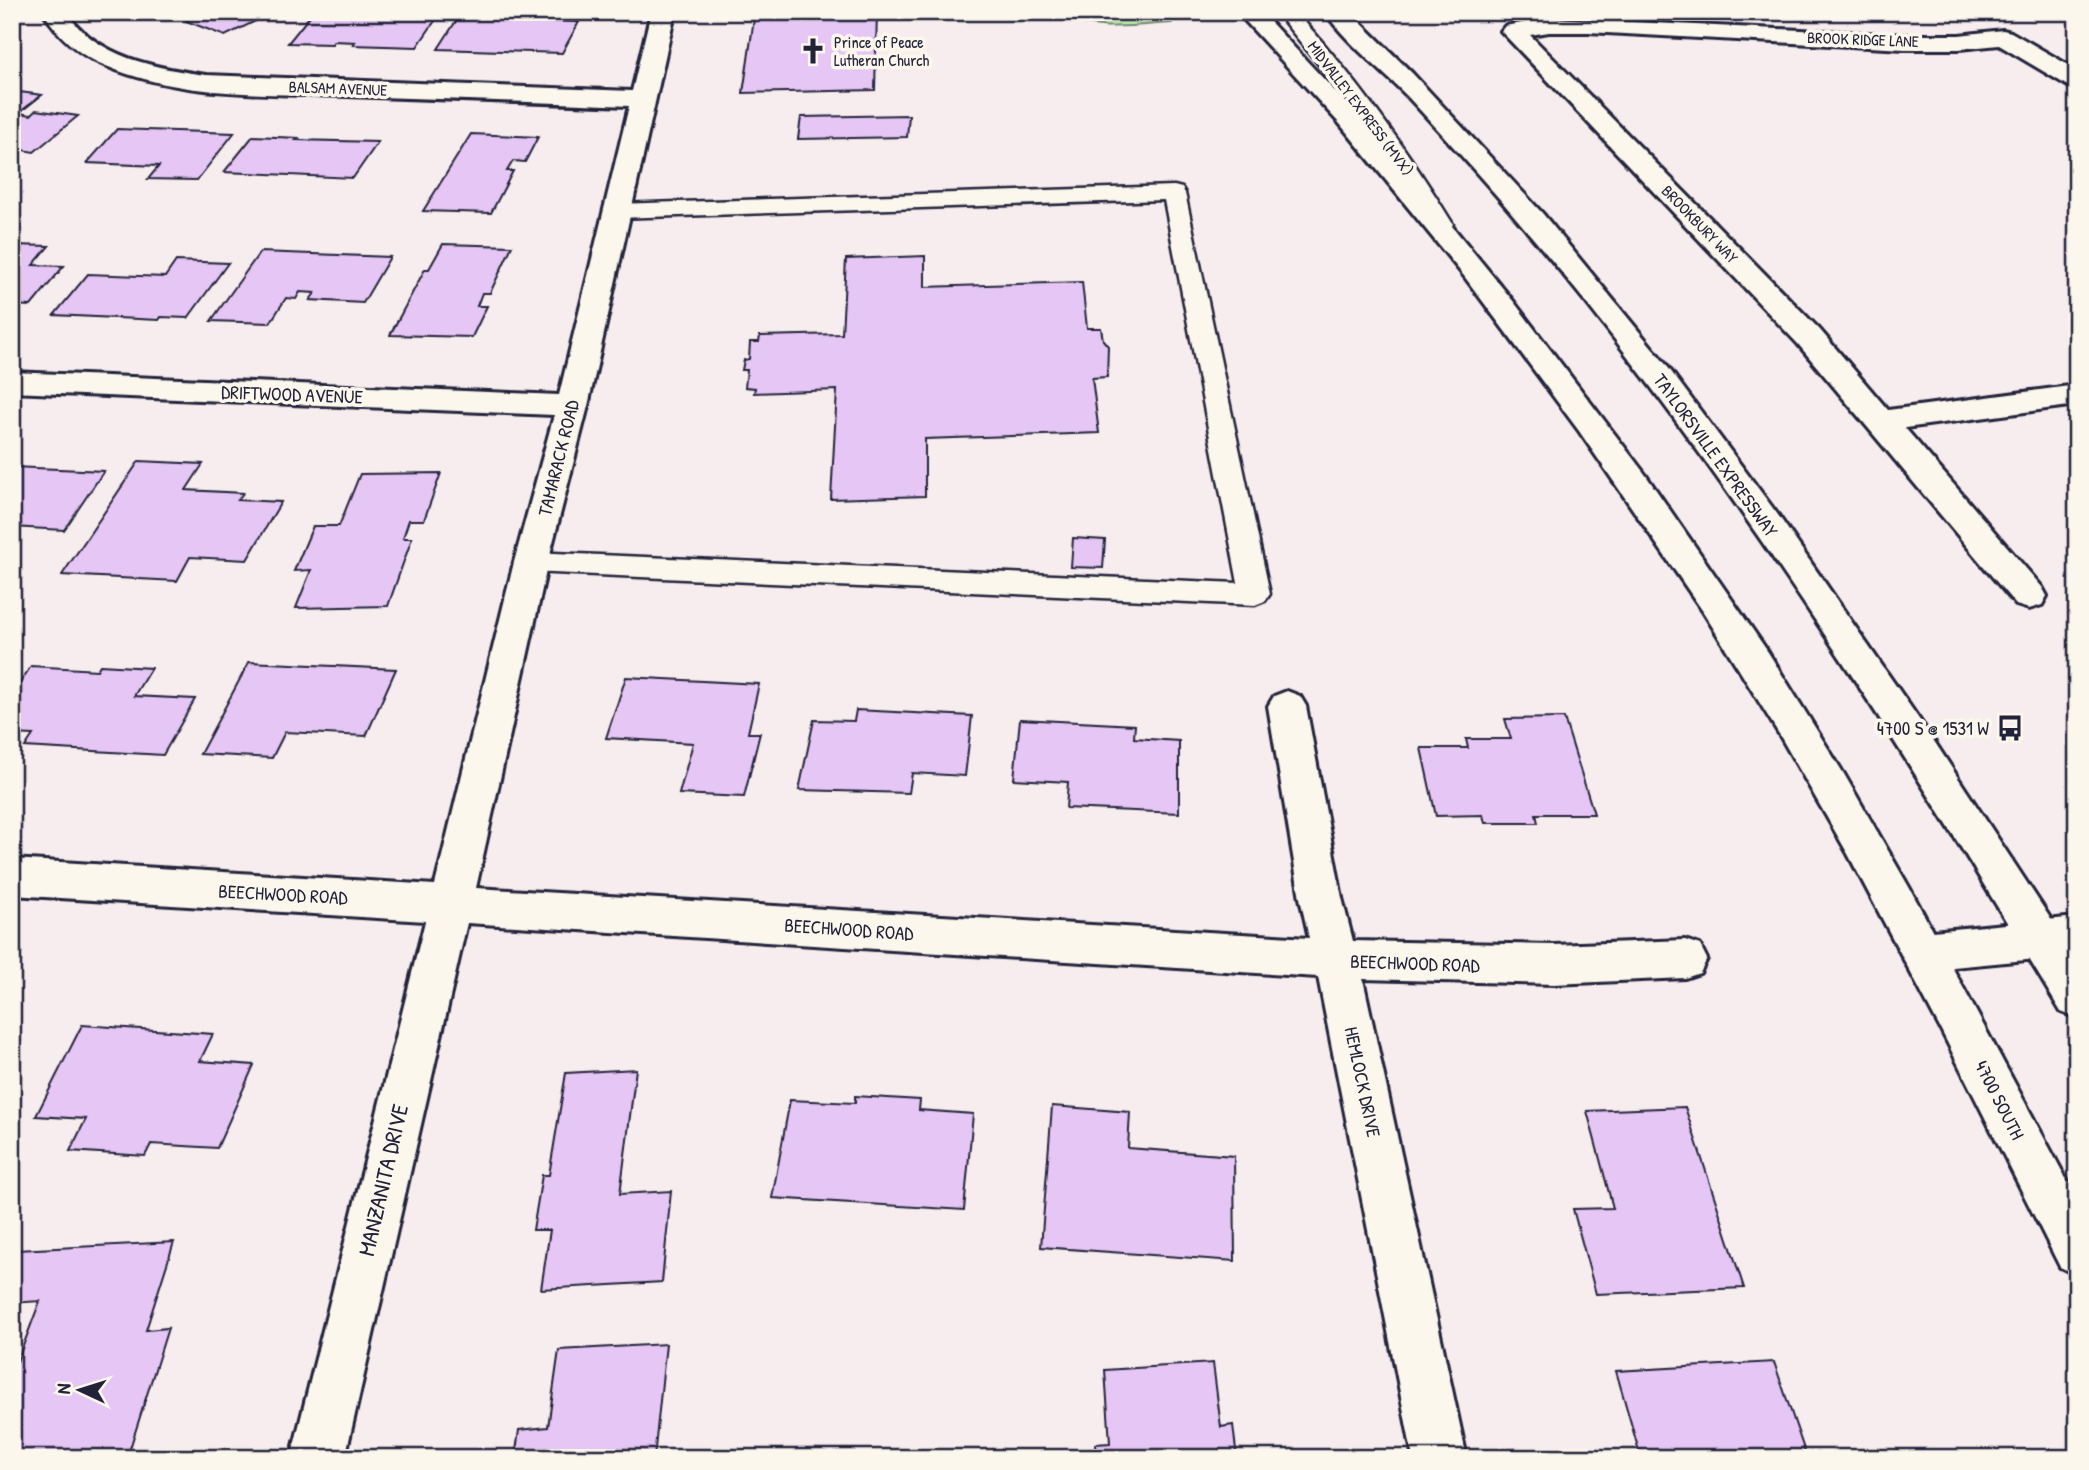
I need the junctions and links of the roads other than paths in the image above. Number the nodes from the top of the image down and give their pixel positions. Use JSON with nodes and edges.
{"nodes":[{"id":1,"x":54,"y":12,"type":"edge"},
{"id":2,"x":663,"y":12,"type":"edge"},
{"id":3,"x":1248,"y":12,"type":"edge"},
{"id":4,"x":1285,"y":12,"type":"edge"},
{"id":5,"x":1336,"y":12,"type":"edge"},
{"id":6,"x":1513,"y":32,"type":"joint"},
{"id":7,"x":2077,"y":81,"type":"edge"},
{"id":8,"x":643,"y":99,"type":"junction"},
{"id":9,"x":616,"y":211,"type":"junction"},
{"id":10,"x":1454,"y":243,"type":"junction"},
{"id":11,"x":12,"y":382,"type":"edge"},
{"id":12,"x":2077,"y":395,"type":"edge"},
{"id":13,"x":572,"y":406,"type":"junction"},
{"id":14,"x":1883,"y":421,"type":"junction"},
{"id":15,"x":531,"y":562,"type":"junction"},
{"id":16,"x":2029,"y":596,"type":"dead end"},
{"id":17,"x":1287,"y":706,"type":"dead end"},
{"id":18,"x":12,"y":877,"type":"edge"},
{"id":19,"x":452,"y":904,"type":"junction"},
{"id":20,"x":2059,"y":938,"type":"edge"},
{"id":21,"x":1922,"y":951,"type":"junction"},
{"id":22,"x":1685,"y":959,"type":"dead end"},
{"id":23,"x":1336,"y":960,"type":"junction"},
{"id":24,"x":2077,"y":998,"type":"edge"},
{"id":25,"x":2077,"y":1250,"type":"edge"},
{"id":26,"x":318,"y":1458,"type":"edge"},
{"id":27,"x":1440,"y":1458,"type":"edge"}],
"edges":[{"from":1,"to":8,"type":"street","name":"BALSAM AVENUE"},
{"from":2,"to":8,"type":"street","name":"TAMARACK ROAD"},
{"from":3,"to":10,"type":"street"},
{"from":4,"to":10,"type":"lane","name":"MIDVALLEY EXPRESS (MVX)"},
{"from":5,"to":20,"type":"street","name":"TAYLORSVILLE EXPRESSWAY"},
{"from":6,"to":7,"type":"street","name":"BROOK RIDGE LANE"},
{"from":6,"to":14,"type":"street","name":"BROOKBURY WAY"},
{"from":8,"to":9,"type":"street","name":"TAMARACK ROAD"},
{"from":9,"to":13,"type":"street","name":"TAMARACK ROAD"},
{"from":9,"to":15,"type":"lane"},
{"from":10,"to":21,"type":"street"},
{"from":11,"to":13,"type":"street","name":"DRIFTWOOD AVENUE"},
{"from":12,"to":14,"type":"street"},
{"from":13,"to":15,"type":"street","name":"TAMARACK ROAD"},
{"from":14,"to":16,"type":"street","name":"BROOKBURY WAY"},
{"from":15,"to":19,"type":"street","name":"TAMARACK ROAD"},
{"from":17,"to":23,"type":"street","name":"HEMLOCK DRIVE"},
{"from":18,"to":19,"type":"street","name":"BEECHWOOD ROAD"},
{"from":19,"to":23,"type":"street","name":"BEECHWOOD ROAD"},
{"from":19,"to":26,"type":"street","name":"MANZANITA DRIVE"},
{"from":20,"to":21,"type":"street"},
{"from":20,"to":24,"type":"street"},
{"from":21,"to":25,"type":"street","name":"4700 SOUTH"},
{"from":22,"to":23,"type":"street","name":"BEECHWOOD ROAD"},
{"from":23,"to":27,"type":"street","name":"HEMLOCK DRIVE"}]}
